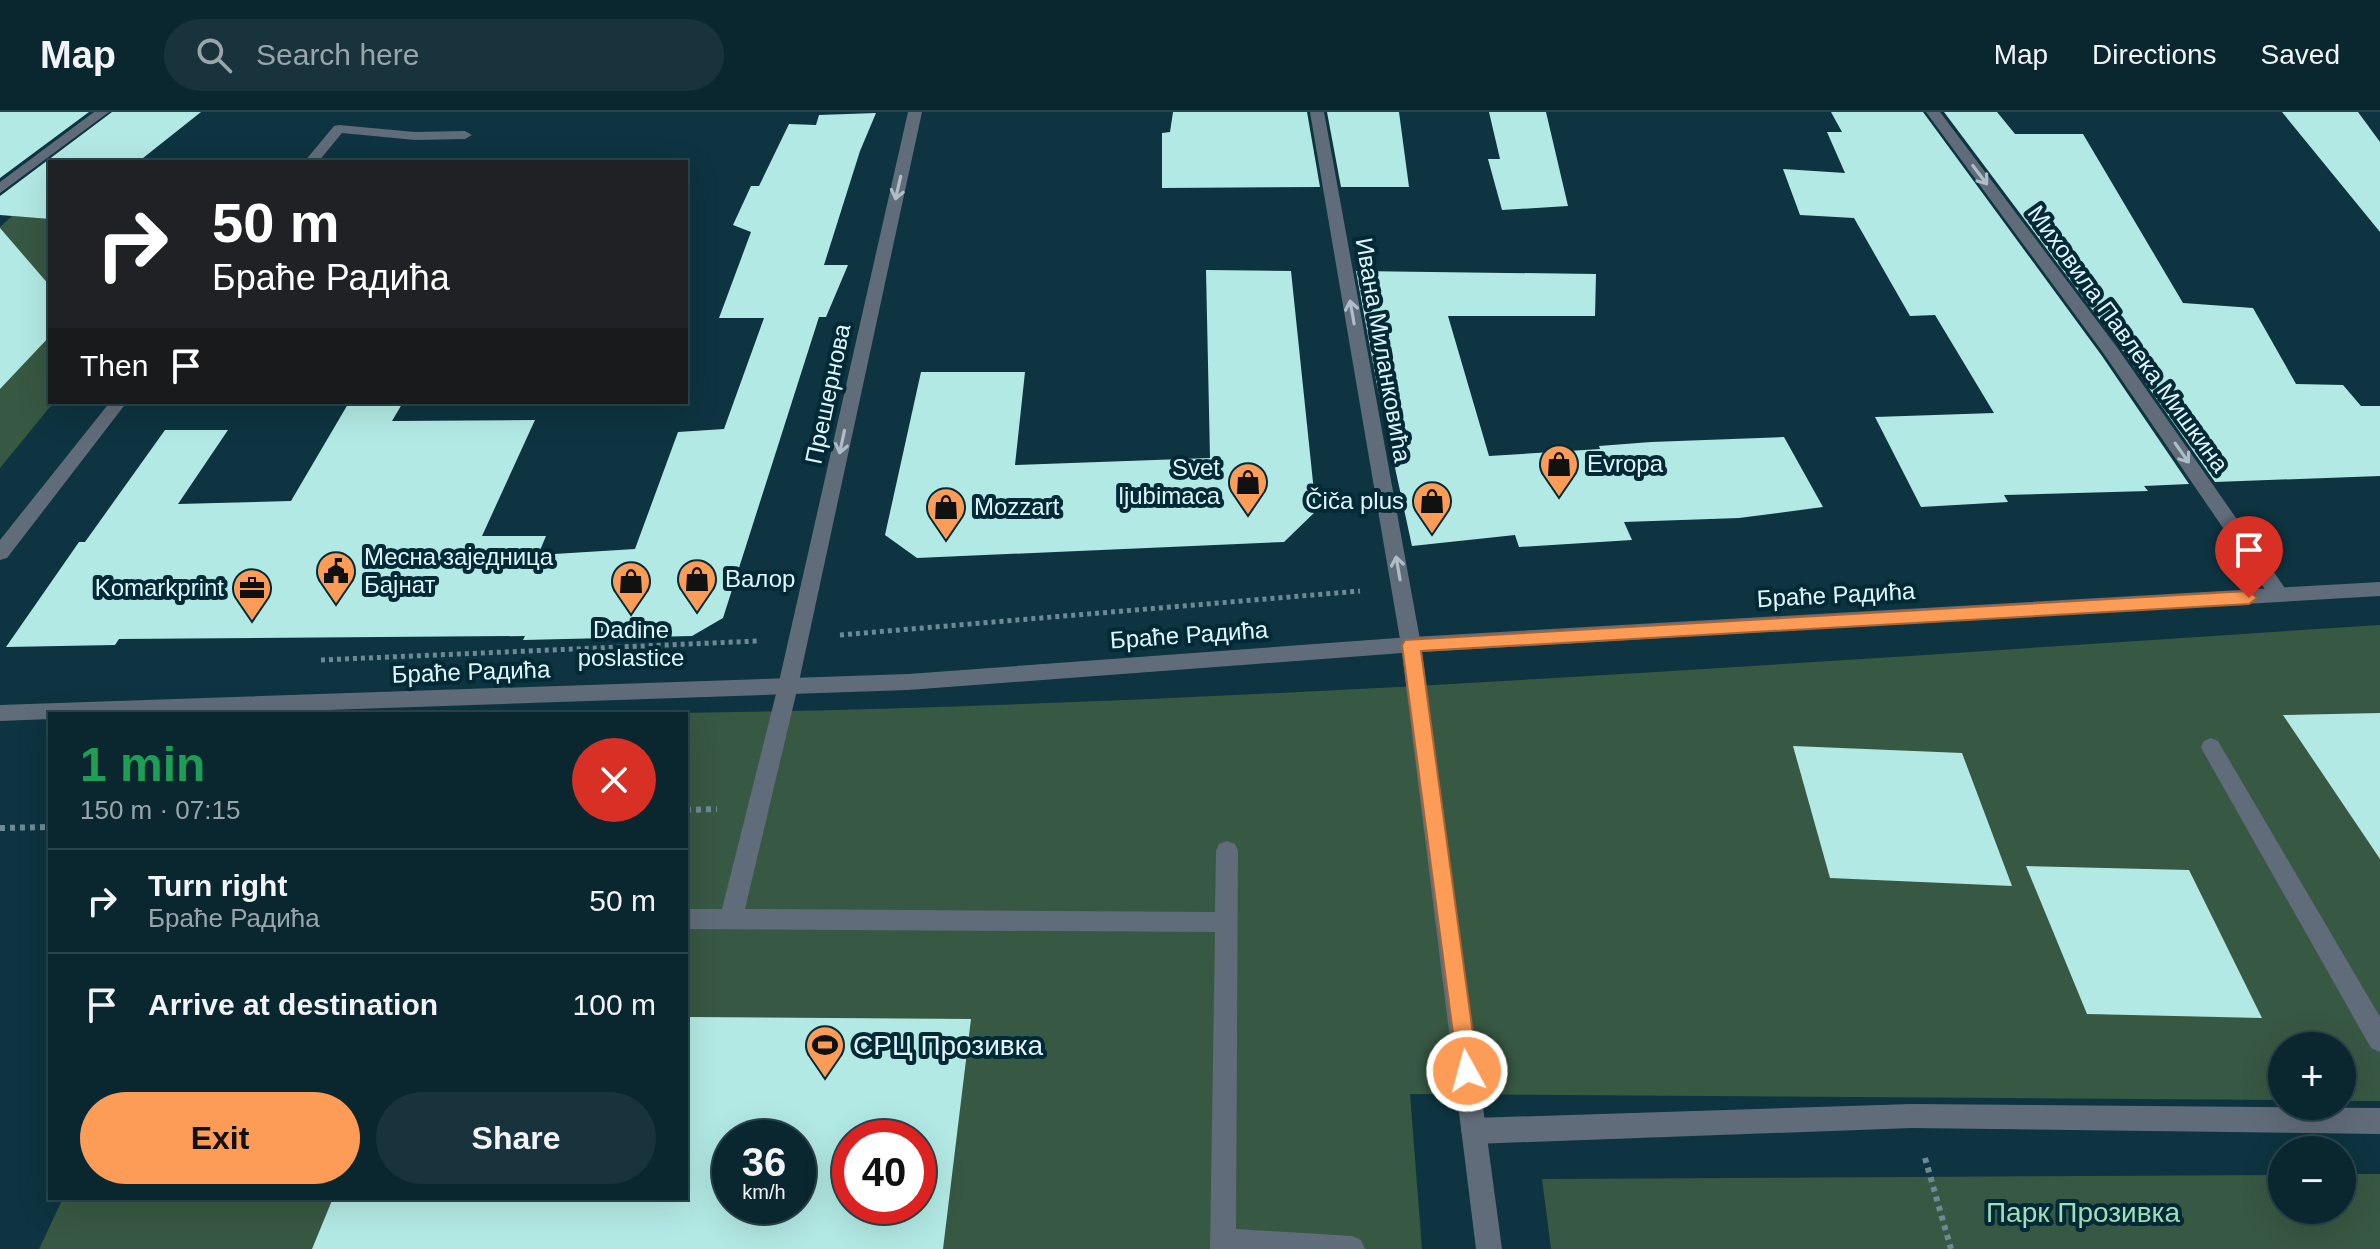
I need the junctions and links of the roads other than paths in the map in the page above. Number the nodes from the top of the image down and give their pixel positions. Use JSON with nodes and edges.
{"nodes":[{"id":1,"x":102,"y":112,"type":"edge"},
{"id":2,"x":915,"y":112,"type":"edge"},
{"id":3,"x":1317,"y":112,"type":"edge"},
{"id":4,"x":1933,"y":112,"type":"edge"},
{"id":5,"x":465,"y":135,"type":"dead end"},
{"id":6,"x":313,"y":160,"type":"edge"},
{"id":7,"x":0,"y":189,"type":"edge"},
{"id":8,"x":117,"y":404,"type":"edge"},
{"id":9,"x":0,"y":553,"type":"edge"},
{"id":10,"x":2380,"y":589,"type":"edge"},
{"id":11,"x":2280,"y":596,"type":"junction"},
{"id":12,"x":1411,"y":645,"type":"junction"},
{"id":13,"x":788,"y":686,"type":"junction"},
{"id":14,"x":0,"y":713,"type":"edge"},
{"id":15,"x":2211,"y":747,"type":"dead end"},
{"id":16,"x":1227,"y":851,"type":"dead end"},
{"id":17,"x":688,"y":919,"type":"edge"},
{"id":18,"x":731,"y":920,"type":"junction"},
{"id":19,"x":1227,"y":922,"type":"junction"},
{"id":20,"x":2380,"y":1040,"type":"edge"},
{"id":21,"x":2380,"y":1121,"type":"edge"},
{"id":22,"x":1474,"y":1131,"type":"junction"},
{"id":23,"x":1223,"y":1246,"type":"edge"},
{"id":24,"x":1352,"y":1249,"type":"edge"},
{"id":25,"x":1489,"y":1249,"type":"edge"}],
"edges":[{"from":1,"to":7,"type":"street"},
{"from":2,"to":13,"type":"street","name":"Прешернова","one_way":true},
{"from":12,"to":3,"type":"street","name":"Ивана Миланковића","one_way":true},
{"from":4,"to":11,"type":"street","name":"Миховила Павлека Мишкина","one_way":true},
{"from":5,"to":6,"type":"street"},
{"from":8,"to":9,"type":"street"},
{"from":10,"to":11,"type":"street","name":"Браће Радића"},
{"from":11,"to":12,"type":"street","name":"Браће Радића"},
{"from":12,"to":13,"type":"street","name":"Браће Радића"},
{"from":12,"to":22,"type":"street","name":"Ивана Миланковића"},
{"from":13,"to":14,"type":"street","name":"Браће Радића"},
{"from":13,"to":18,"type":"street","name":"Прешернова"},
{"from":15,"to":20,"type":"street"},
{"from":16,"to":19,"type":"street"},
{"from":17,"to":18,"type":"street"},
{"from":18,"to":19,"type":"street"},
{"from":19,"to":23,"type":"street"},
{"from":21,"to":22,"type":"street"},
{"from":22,"to":25,"type":"street","name":"Ивана Миланковића"},
{"from":23,"to":24,"type":"street"}]}
